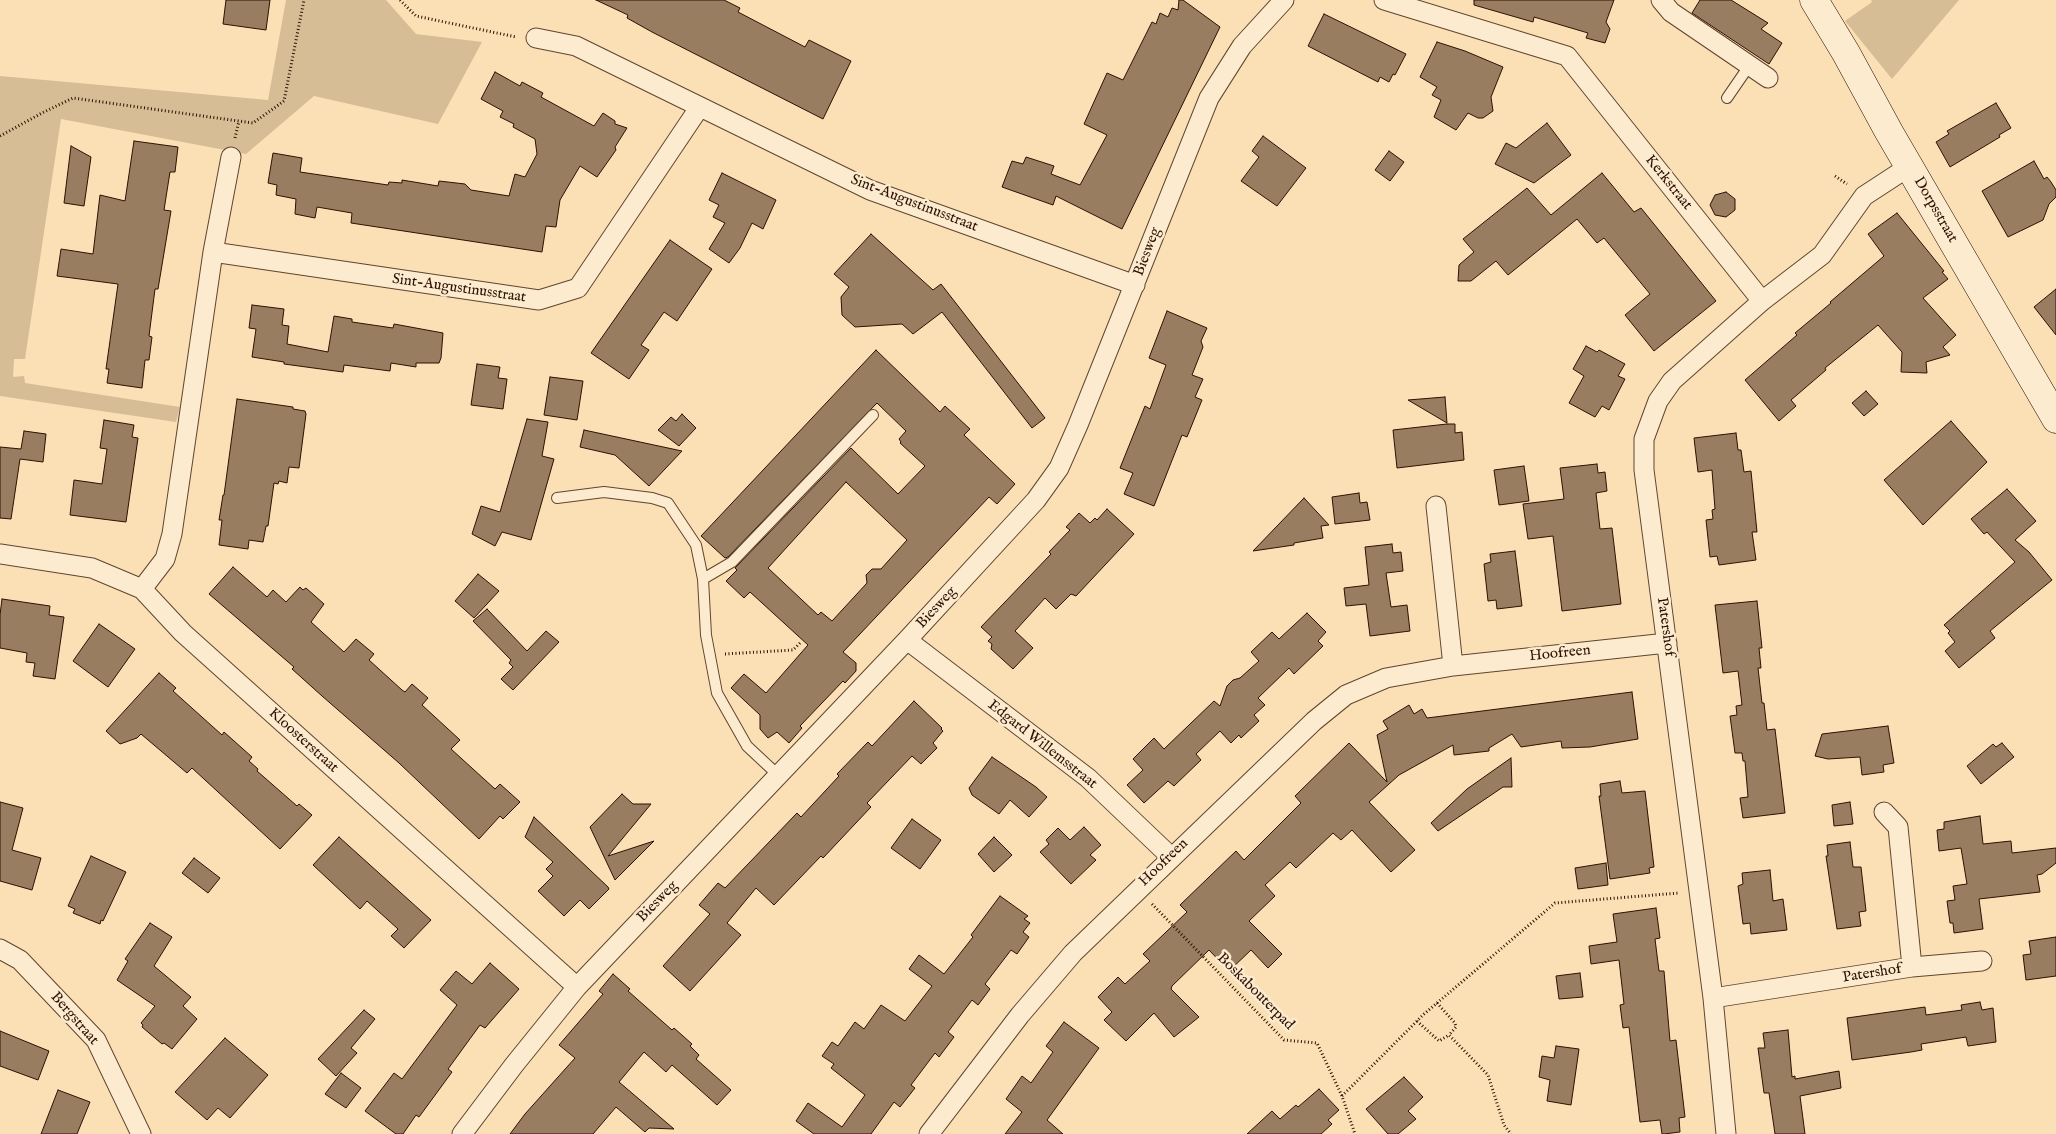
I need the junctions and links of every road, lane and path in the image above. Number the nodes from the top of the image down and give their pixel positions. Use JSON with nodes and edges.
{"nodes":[{"id":1,"x":304,"y":0,"type":"edge"},
{"id":2,"x":400,"y":0,"type":"edge"},
{"id":3,"x":1284,"y":0,"type":"edge"},
{"id":4,"x":1384,"y":0,"type":"edge"},
{"id":5,"x":1661,"y":0,"type":"edge"},
{"id":6,"x":1814,"y":0,"type":"edge"},
{"id":7,"x":536,"y":38,"type":"joint"},
{"id":8,"x":1749,"y":66,"type":"junction"},
{"id":9,"x":1768,"y":78,"type":"dead end"},
{"id":10,"x":1727,"y":98,"type":"dead end"},
{"id":11,"x":699,"y":108,"type":"junction"},
{"id":12,"x":0,"y":136,"type":"edge"},
{"id":13,"x":231,"y":156,"type":"dead end"},
{"id":14,"x":1910,"y":166,"type":"junction"},
{"id":15,"x":213,"y":252,"type":"junction"},
{"id":16,"x":1135,"y":285,"type":"junction"},
{"id":17,"x":1762,"y":301,"type":"junction"},
{"id":18,"x":873,"y":414,"type":"dead end"},
{"id":19,"x":2056,"y":419,"type":"edge"},
{"id":20,"x":557,"y":498,"type":"dead end"},
{"id":21,"x":1436,"y":506,"type":"dead end"},
{"id":22,"x":0,"y":554,"type":"edge"},
{"id":23,"x":703,"y":579,"type":"junction"},
{"id":24,"x":142,"y":589,"type":"junction"},
{"id":25,"x":907,"y":640,"type":"junction"},
{"id":26,"x":801,"y":642,"type":"dead end"},
{"id":27,"x":1667,"y":642,"type":"junction"},
{"id":28,"x":710,"y":655,"type":"junction"},
{"id":29,"x":1453,"y":666,"type":"junction"},
{"id":30,"x":778,"y":775,"type":"junction"},
{"id":31,"x":1884,"y":812,"type":"dead end"},
{"id":32,"x":1171,"y":857,"type":"junction"},
{"id":33,"x":1137,"y":889,"type":"junction"},
{"id":34,"x":1699,"y":891,"type":"junction"},
{"id":35,"x":0,"y":949,"type":"edge"},
{"id":36,"x":1982,"y":960,"type":"dead end"},
{"id":37,"x":1912,"y":967,"type":"junction"},
{"id":38,"x":577,"y":986,"type":"junction"},
{"id":39,"x":1713,"y":998,"type":"junction"},
{"id":40,"x":1437,"y":1003,"type":"junction"},
{"id":41,"x":1417,"y":1021,"type":"junction"},
{"id":42,"x":1449,"y":1036,"type":"junction"},
{"id":43,"x":1342,"y":1096,"type":"junction"},
{"id":44,"x":141,"y":1134,"type":"edge"},
{"id":45,"x":462,"y":1134,"type":"edge"},
{"id":46,"x":929,"y":1134,"type":"edge"},
{"id":47,"x":1355,"y":1134,"type":"edge"},
{"id":48,"x":1511,"y":1134,"type":"edge"},
{"id":49,"x":1726,"y":1134,"type":"edge"}],
"edges":[{"from":1,"to":12,"type":"path"},
{"from":2,"to":7,"type":"path"},
{"from":3,"to":16,"type":"street","name":"Biesweg"},
{"from":4,"to":17,"type":"street","name":"Kerkstraat"},
{"from":5,"to":8,"type":"street"},
{"from":6,"to":14,"type":"street","name":"Dorpsstraat"},
{"from":7,"to":11,"type":"street","name":"Sint-Augustinusstraat"},
{"from":8,"to":9,"type":"street"},
{"from":8,"to":10,"type":"lane"},
{"from":11,"to":15,"type":"street","name":"Sint-Augustinusstraat"},
{"from":11,"to":16,"type":"street","name":"Sint-Augustinusstraat"},
{"from":13,"to":15,"type":"street"},
{"from":14,"to":17,"type":"street"},
{"from":14,"to":19,"type":"street","name":"Dorpsstraat"},
{"from":15,"to":24,"type":"street"},
{"from":16,"to":25,"type":"street","name":"Biesweg"},
{"from":17,"to":27,"type":"street","name":"Patershof"},
{"from":18,"to":23,"type":"lane"},
{"from":20,"to":23,"type":"lane"},
{"from":21,"to":29,"type":"street"},
{"from":22,"to":24,"type":"street","name":"Kloosterstraat"},
{"from":23,"to":28,"type":"lane"},
{"from":24,"to":38,"type":"street","name":"Kloosterstraat"},
{"from":25,"to":30,"type":"street","name":"Biesweg"},
{"from":25,"to":32,"type":"street","name":"Edgard Willemsstraat"},
{"from":26,"to":28,"type":"path"},
{"from":27,"to":29,"type":"street","name":"Hoofreen"},
{"from":27,"to":34,"type":"street","name":"Patershof"},
{"from":28,"to":30,"type":"lane"},
{"from":29,"to":32,"type":"street","name":"Hoofreen"},
{"from":30,"to":38,"type":"street","name":"Biesweg"},
{"from":31,"to":37,"type":"street","name":"Patershof"},
{"from":32,"to":33,"type":"street","name":"Hoofreen"},
{"from":33,"to":43,"type":"path","name":"Boskabouterpad"},
{"from":33,"to":46,"type":"street","name":"Hoofreen"},
{"from":34,"to":39,"type":"street","name":"Patershof"},
{"from":34,"to":40,"type":"path"},
{"from":35,"to":44,"type":"street","name":"Bergstraat"},
{"from":36,"to":37,"type":"street","name":"Patershof"},
{"from":37,"to":39,"type":"street","name":"Patershof"},
{"from":38,"to":45,"type":"street","name":"Biesweg"},
{"from":39,"to":49,"type":"street","name":"Patershof"},
{"from":40,"to":41,"type":"path"},
{"from":40,"to":42,"type":"path"},
{"from":41,"to":42,"type":"path"},
{"from":41,"to":43,"type":"path"},
{"from":42,"to":48,"type":"path"},
{"from":43,"to":47,"type":"path","name":"Boskabouterpad"}]}
